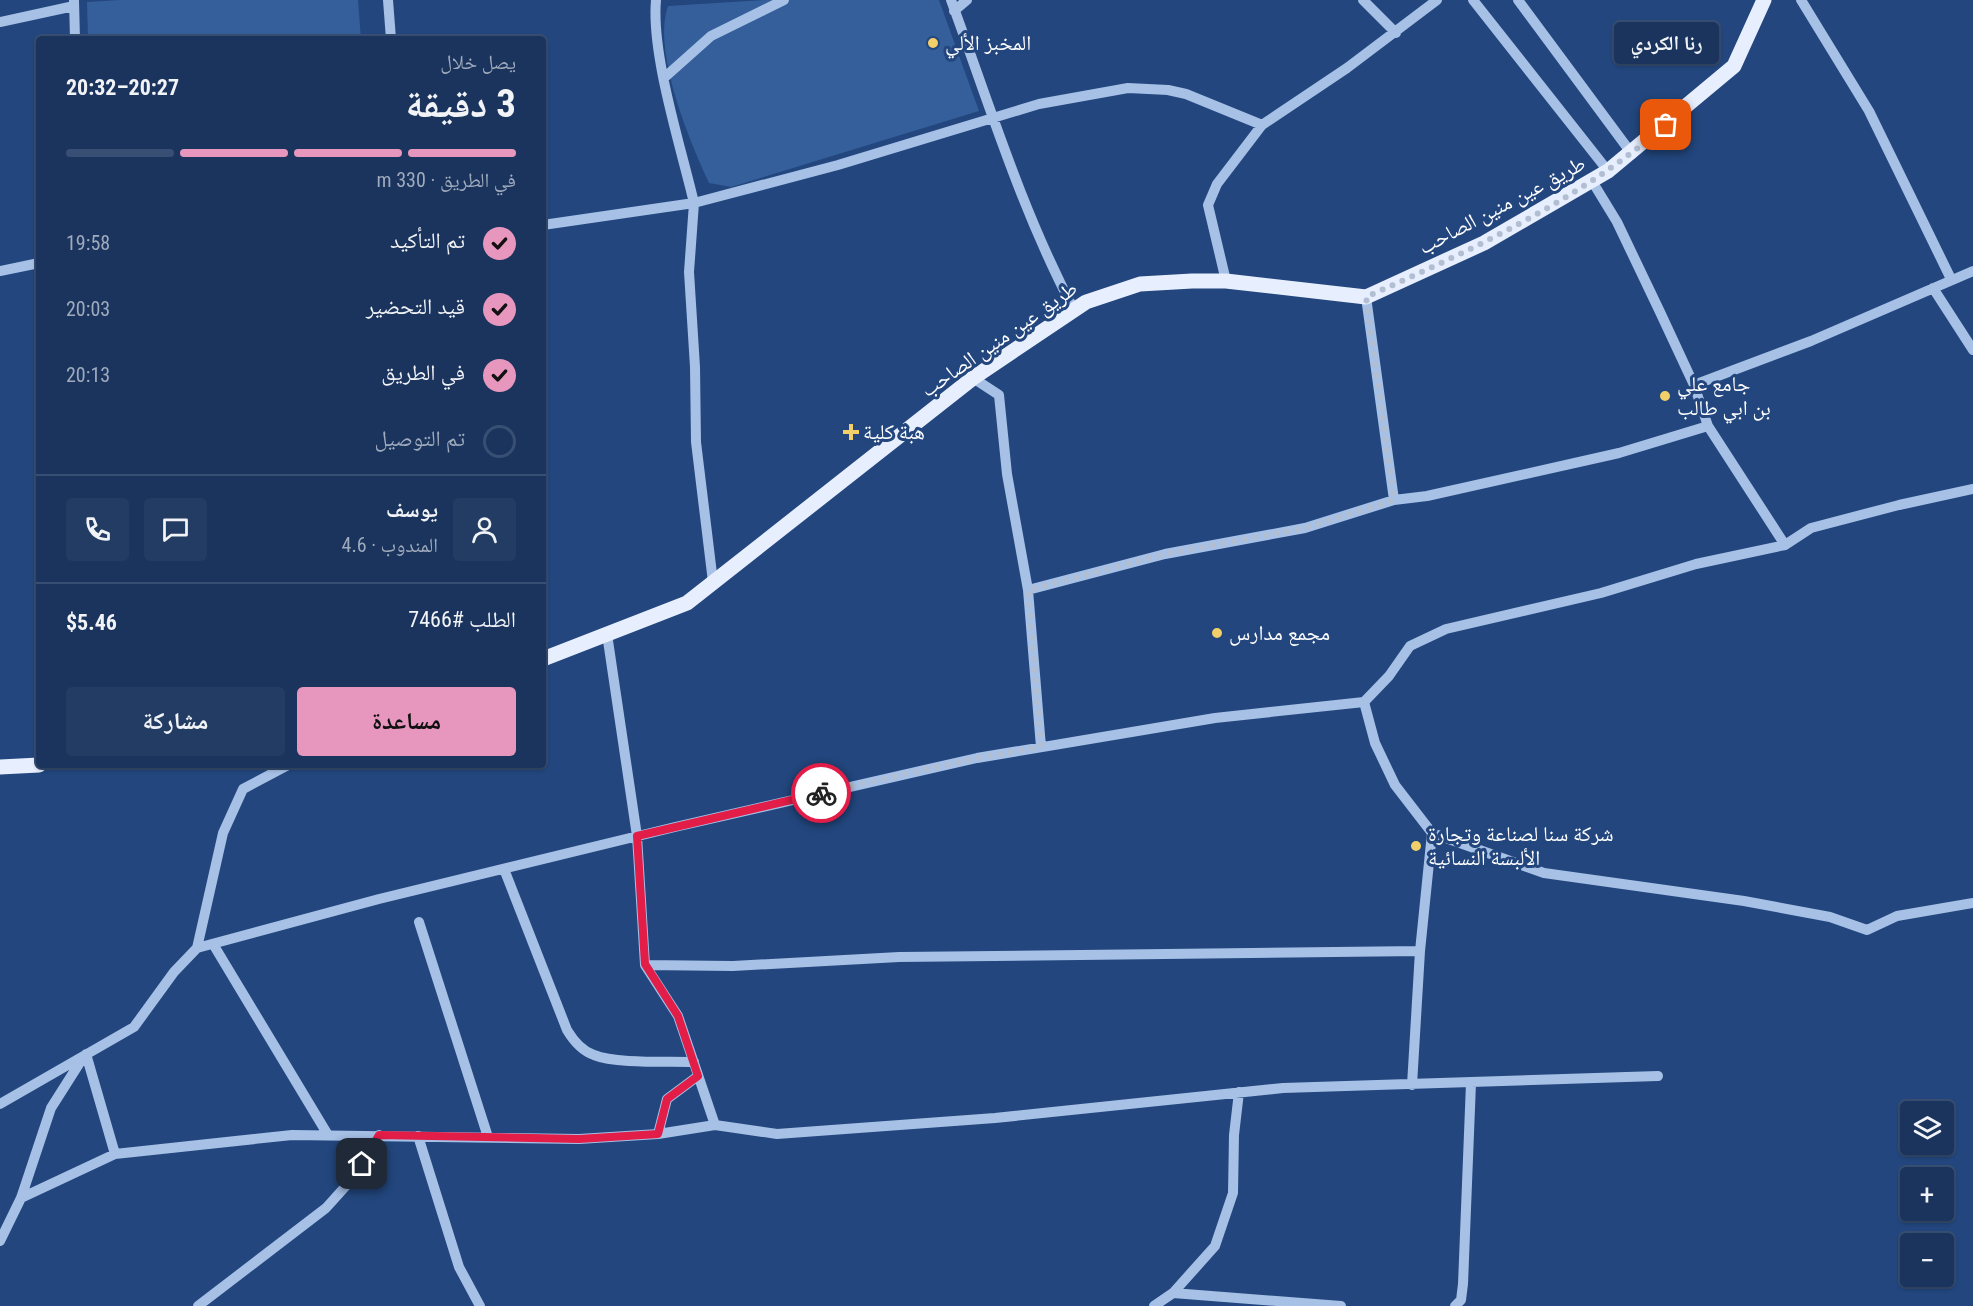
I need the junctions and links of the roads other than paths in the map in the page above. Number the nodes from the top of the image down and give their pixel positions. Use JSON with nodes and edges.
{"nodes":[{"id":1,"x":388,"y":0,"type":"edge"},
{"id":2,"x":656,"y":0,"type":"edge"},
{"id":3,"x":784,"y":0,"type":"edge"},
{"id":4,"x":968,"y":0,"type":"edge"},
{"id":5,"x":1363,"y":0,"type":"edge"},
{"id":6,"x":1437,"y":0,"type":"edge"},
{"id":7,"x":1473,"y":0,"type":"edge"},
{"id":8,"x":1518,"y":0,"type":"edge"},
{"id":9,"x":1764,"y":0,"type":"edge"},
{"id":10,"x":1801,"y":0,"type":"edge"},
{"id":11,"x":74,"y":2,"type":"edge"},
{"id":12,"x":952,"y":5,"type":"edge"},
{"id":13,"x":0,"y":22,"type":"edge"},
{"id":14,"x":1396,"y":33,"type":"junction"},
{"id":15,"x":75,"y":36,"type":"edge"},
{"id":16,"x":391,"y":36,"type":"edge"},
{"id":17,"x":665,"y":76,"type":"junction"},
{"id":18,"x":993,"y":117,"type":"junction"},
{"id":19,"x":1262,"y":125,"type":"junction"},
{"id":20,"x":1632,"y":154,"type":"junction"},
{"id":21,"x":1608,"y":171,"type":"junction"},
{"id":22,"x":1592,"y":181,"type":"junction"},
{"id":23,"x":694,"y":203,"type":"junction"},
{"id":24,"x":546,"y":225,"type":"edge"},
{"id":25,"x":36,"y":264,"type":"edge"},
{"id":26,"x":0,"y":271,"type":"edge"},
{"id":27,"x":1973,"y":271,"type":"edge"},
{"id":28,"x":1951,"y":279,"type":"junction"},
{"id":29,"x":1226,"y":281,"type":"junction"},
{"id":30,"x":1933,"y":288,"type":"junction"},
{"id":31,"x":1366,"y":297,"type":"junction"},
{"id":32,"x":1074,"y":310,"type":"junction"},
{"id":33,"x":1973,"y":350,"type":"edge"},
{"id":34,"x":974,"y":378,"type":"junction"},
{"id":35,"x":1694,"y":385,"type":"junction"},
{"id":36,"x":1708,"y":426,"type":"junction"},
{"id":37,"x":1973,"y":489,"type":"edge"},
{"id":38,"x":1394,"y":500,"type":"junction"},
{"id":39,"x":1785,"y":545,"type":"junction"},
{"id":40,"x":713,"y":582,"type":"junction"},
{"id":41,"x":1028,"y":590,"type":"junction"},
{"id":42,"x":607,"y":634,"type":"junction"},
{"id":43,"x":546,"y":658,"type":"edge"},
{"id":44,"x":1364,"y":702,"type":"junction"},
{"id":45,"x":1041,"y":747,"type":"junction"},
{"id":46,"x":36,"y":765,"type":"edge"},
{"id":47,"x":0,"y":767,"type":"edge"},
{"id":48,"x":282,"y":768,"type":"edge"},
{"id":49,"x":1432,"y":833,"type":"junction"},
{"id":50,"x":637,"y":836,"type":"junction"},
{"id":51,"x":504,"y":869,"type":"junction"},
{"id":52,"x":1973,"y":903,"type":"edge"},
{"id":53,"x":419,"y":922,"type":"dead end"},
{"id":54,"x":213,"y":944,"type":"junction"},
{"id":55,"x":197,"y":948,"type":"junction"},
{"id":56,"x":1420,"y":951,"type":"junction"},
{"id":57,"x":645,"y":964,"type":"junction"},
{"id":58,"x":86,"y":1054,"type":"junction"},
{"id":59,"x":694,"y":1062,"type":"junction"},
{"id":60,"x":698,"y":1076,"type":"junction"},
{"id":61,"x":1658,"y":1076,"type":"dead end"},
{"id":62,"x":1471,"y":1083,"type":"junction"},
{"id":63,"x":1412,"y":1085,"type":"junction"},
{"id":64,"x":1239,"y":1092,"type":"junction"},
{"id":65,"x":0,"y":1104,"type":"edge"},
{"id":66,"x":715,"y":1125,"type":"junction"},
{"id":67,"x":658,"y":1134,"type":"junction"},
{"id":68,"x":328,"y":1135,"type":"junction"},
{"id":69,"x":379,"y":1135,"type":"junction"},
{"id":70,"x":418,"y":1136,"type":"junction"},
{"id":71,"x":488,"y":1137,"type":"junction"},
{"id":72,"x":115,"y":1154,"type":"junction"},
{"id":73,"x":21,"y":1198,"type":"junction"},
{"id":74,"x":0,"y":1241,"type":"edge"},
{"id":75,"x":1173,"y":1293,"type":"junction"},
{"id":76,"x":212,"y":1302,"type":"edge"},
{"id":77,"x":1156,"y":1305,"type":"edge"},
{"id":78,"x":198,"y":1306,"type":"edge"},
{"id":79,"x":480,"y":1306,"type":"edge"},
{"id":80,"x":1341,"y":1306,"type":"edge"},
{"id":81,"x":1455,"y":1306,"type":"edge"}],
"edges":[{"from":1,"to":16,"type":"street"},
{"from":2,"to":17,"type":"street"},
{"from":3,"to":17,"type":"street"},
{"from":4,"to":12,"type":"street"},
{"from":5,"to":14,"type":"street"},
{"from":6,"to":14,"type":"street"},
{"from":7,"to":21,"type":"street"},
{"from":8,"to":20,"type":"street"},
{"from":9,"to":20,"type":"main road","name":"طريق عين منين الصاحب"},
{"from":10,"to":28,"type":"street"},
{"from":11,"to":13,"type":"street"},
{"from":11,"to":15,"type":"street"},
{"from":12,"to":18,"type":"street"},
{"from":14,"to":19,"type":"street"},
{"from":17,"to":23,"type":"street"},
{"from":18,"to":19,"type":"street"},
{"from":18,"to":23,"type":"street"},
{"from":18,"to":32,"type":"street"},
{"from":19,"to":29,"type":"street"},
{"from":20,"to":21,"type":"main road","name":"طريق عين منين الصاحب"},
{"from":21,"to":22,"type":"main road","name":"طريق عين منين الصاحب"},
{"from":22,"to":31,"type":"main road","name":"طريق عين منين الصاحب"},
{"from":22,"to":35,"type":"street"},
{"from":23,"to":24,"type":"street"},
{"from":23,"to":40,"type":"street"},
{"from":25,"to":26,"type":"street"},
{"from":27,"to":28,"type":"street"},
{"from":28,"to":30,"type":"street"},
{"from":29,"to":31,"type":"main road","name":"طريق عين منين الصاحب"},
{"from":29,"to":32,"type":"main road","name":"طريق عين منين الصاحب"},
{"from":30,"to":33,"type":"street"},
{"from":30,"to":35,"type":"street"},
{"from":31,"to":38,"type":"street"},
{"from":32,"to":34,"type":"main road","name":"طريق عين منين الصاحب"},
{"from":34,"to":40,"type":"main road","name":"طريق عين منين الصاحب"},
{"from":34,"to":41,"type":"street"},
{"from":35,"to":36,"type":"street"},
{"from":36,"to":38,"type":"street"},
{"from":36,"to":39,"type":"street"},
{"from":37,"to":39,"type":"street"},
{"from":38,"to":41,"type":"street"},
{"from":39,"to":44,"type":"street"},
{"from":40,"to":42,"type":"main road","name":"طريق عين منين الصاحب"},
{"from":41,"to":45,"type":"street"},
{"from":42,"to":43,"type":"main road","name":"طريق عين منين الصاحب"},
{"from":42,"to":50,"type":"street"},
{"from":44,"to":45,"type":"street"},
{"from":44,"to":49,"type":"street"},
{"from":45,"to":50,"type":"street"},
{"from":46,"to":47,"type":"main road"},
{"from":48,"to":55,"type":"street"},
{"from":49,"to":52,"type":"street"},
{"from":49,"to":56,"type":"street"},
{"from":50,"to":51,"type":"street"},
{"from":50,"to":57,"type":"street"},
{"from":51,"to":54,"type":"street"},
{"from":51,"to":59,"type":"street"},
{"from":53,"to":71,"type":"street"},
{"from":54,"to":55,"type":"street"},
{"from":54,"to":68,"type":"street"},
{"from":55,"to":58,"type":"street"},
{"from":56,"to":57,"type":"street"},
{"from":56,"to":63,"type":"street"},
{"from":57,"to":59,"type":"street"},
{"from":58,"to":65,"type":"street"},
{"from":58,"to":72,"type":"street"},
{"from":58,"to":73,"type":"street"},
{"from":59,"to":60,"type":"street"},
{"from":60,"to":66,"type":"street"},
{"from":60,"to":67,"type":"street"},
{"from":61,"to":62,"type":"street"},
{"from":62,"to":63,"type":"street"},
{"from":62,"to":81,"type":"street"},
{"from":63,"to":64,"type":"street"},
{"from":64,"to":66,"type":"street"},
{"from":64,"to":75,"type":"street"},
{"from":66,"to":67,"type":"street"},
{"from":67,"to":71,"type":"street"},
{"from":68,"to":69,"type":"street"},
{"from":68,"to":72,"type":"street"},
{"from":69,"to":70,"type":"street"},
{"from":69,"to":76,"type":"street"},
{"from":70,"to":71,"type":"street"},
{"from":70,"to":79,"type":"street"},
{"from":72,"to":73,"type":"street"},
{"from":73,"to":74,"type":"street"},
{"from":75,"to":77,"type":"street"},
{"from":75,"to":80,"type":"street"},
{"from":76,"to":78,"type":"street"}]}
